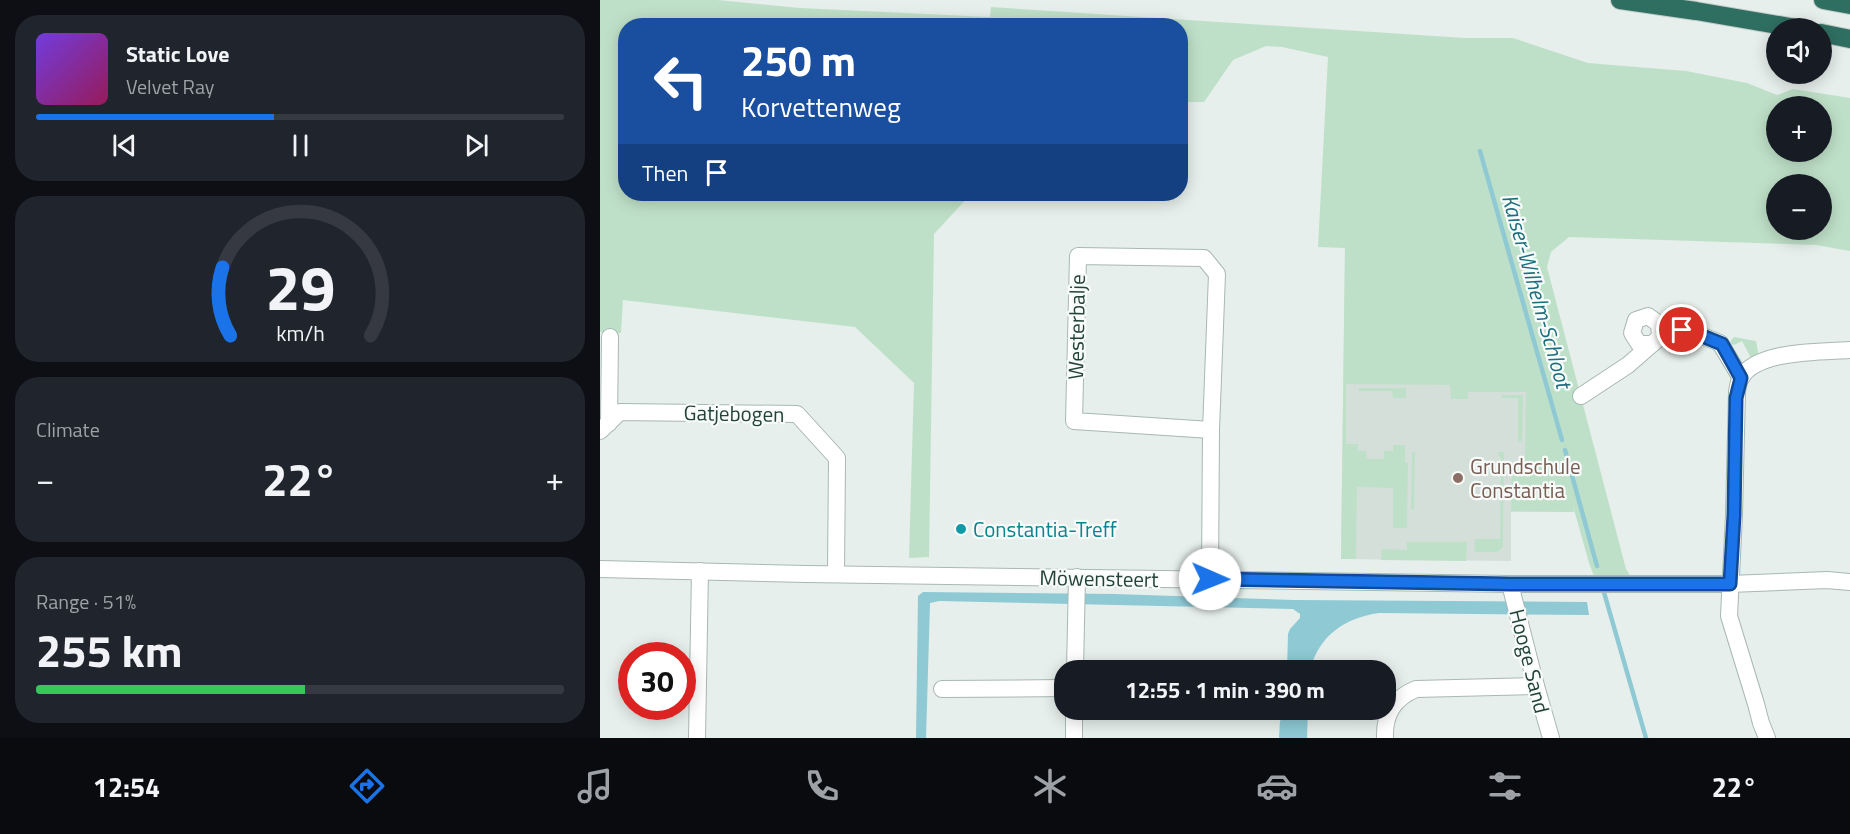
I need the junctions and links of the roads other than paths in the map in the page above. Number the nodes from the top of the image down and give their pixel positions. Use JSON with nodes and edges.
{"nodes":[{"id":1,"x":1620,"y":0,"type":"edge"},
{"id":2,"x":1823,"y":0,"type":"edge"},
{"id":3,"x":1850,"y":5,"type":"edge"},
{"id":4,"x":1766,"y":23,"type":"edge"},
{"id":5,"x":1832,"y":35,"type":"edge"},
{"id":6,"x":1850,"y":39,"type":"edge"},
{"id":7,"x":610,"y":337,"type":"dead end"},
{"id":8,"x":1850,"y":350,"type":"edge"},
{"id":9,"x":1741,"y":378,"type":"junction"},
{"id":10,"x":1581,"y":396,"type":"dead end"},
{"id":11,"x":604,"y":427,"type":"edge"},
{"id":12,"x":1211,"y":430,"type":"junction"},
{"id":13,"x":600,"y":569,"type":"edge"},
{"id":14,"x":700,"y":571,"type":"junction"},
{"id":15,"x":836,"y":574,"type":"junction"},
{"id":16,"x":1210,"y":579,"type":"junction"},
{"id":17,"x":1850,"y":582,"type":"edge"},
{"id":18,"x":1730,"y":584,"type":"junction"},
{"id":19,"x":1512,"y":590,"type":"junction"},
{"id":20,"x":1077,"y":592,"type":"junction"},
{"id":21,"x":1075,"y":660,"type":"edge"},
{"id":22,"x":1536,"y":686,"type":"junction"},
{"id":23,"x":1054,"y":688,"type":"edge"},
{"id":24,"x":942,"y":689,"type":"dead end"},
{"id":25,"x":1074,"y":720,"type":"edge"},
{"id":26,"x":697,"y":738,"type":"edge"},
{"id":27,"x":1074,"y":738,"type":"edge"},
{"id":28,"x":1385,"y":738,"type":"edge"},
{"id":29,"x":1551,"y":738,"type":"edge"},
{"id":30,"x":1767,"y":738,"type":"edge"}],
"edges":[{"from":1,"to":4,"type":"highway"},
{"from":2,"to":3,"type":"highway"},
{"from":5,"to":6,"type":"highway"},
{"from":7,"to":11,"type":"street","name":"Gatjebogen"},
{"from":8,"to":9,"type":"street"},
{"from":9,"to":10,"type":"street"},
{"from":9,"to":18,"type":"street"},
{"from":11,"to":15,"type":"street","name":"Gatjebogen"},
{"from":12,"to":12,"type":"street","name":"Westerbalje"},
{"from":12,"to":16,"type":"street","name":"Westerbalje"},
{"from":13,"to":14,"type":"street","name":"Möwensteert"},
{"from":14,"to":15,"type":"street","name":"Möwensteert"},
{"from":14,"to":26,"type":"street"},
{"from":15,"to":20,"type":"street","name":"Möwensteert"},
{"from":16,"to":19,"type":"street","name":"Möwensteert"},
{"from":16,"to":20,"type":"street","name":"Möwensteert"},
{"from":17,"to":18,"type":"street","name":"Möwensteert"},
{"from":18,"to":19,"type":"street","name":"Möwensteert"},
{"from":18,"to":30,"type":"street"},
{"from":19,"to":22,"type":"street","name":"Hooge Sand"},
{"from":20,"to":21,"type":"street"},
{"from":22,"to":28,"type":"street"},
{"from":22,"to":29,"type":"street","name":"Hooge Sand"},
{"from":23,"to":24,"type":"street"},
{"from":25,"to":27,"type":"street"}]}
